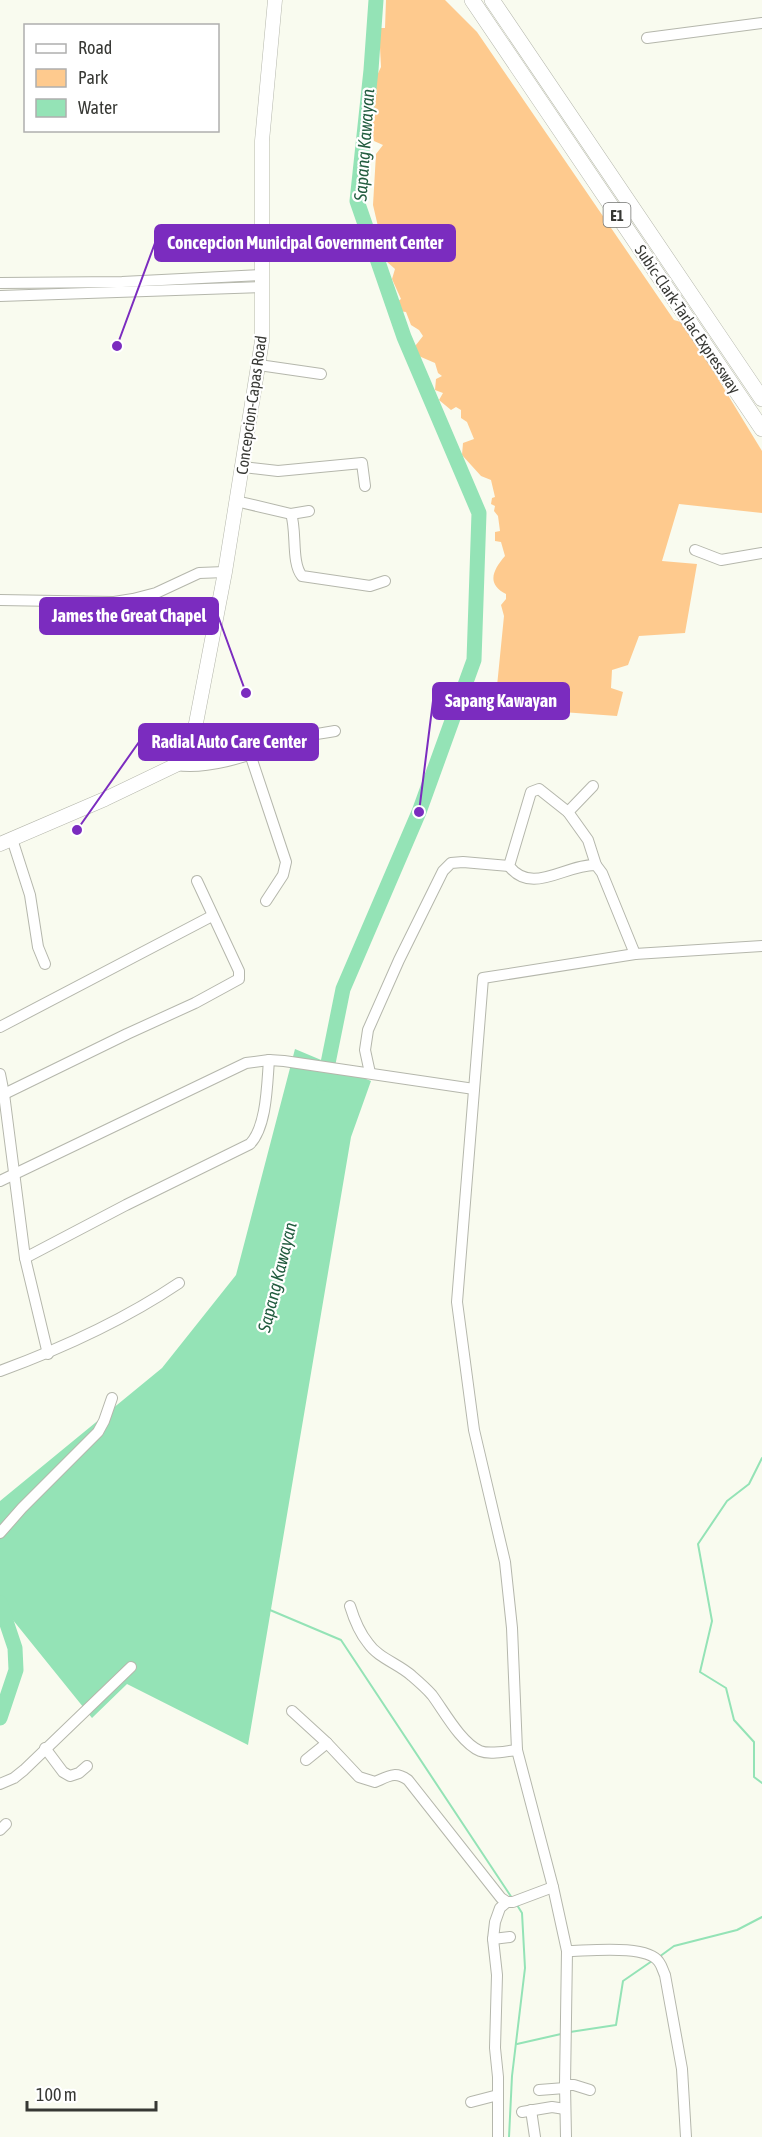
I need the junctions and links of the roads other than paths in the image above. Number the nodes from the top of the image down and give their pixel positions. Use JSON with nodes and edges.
{"nodes":[{"id":1,"x":276,"y":0,"type":"edge"},
{"id":2,"x":472,"y":0,"type":"edge"},
{"id":3,"x":492,"y":0,"type":"edge"},
{"id":4,"x":762,"y":23,"type":"edge"},
{"id":5,"x":647,"y":38,"type":"dead end"},
{"id":6,"x":263,"y":281,"type":"junction"},
{"id":7,"x":0,"y":284,"type":"edge"},
{"id":8,"x":0,"y":296,"type":"edge"},
{"id":9,"x":259,"y":364,"type":"junction"},
{"id":10,"x":321,"y":374,"type":"dead end"},
{"id":11,"x":762,"y":399,"type":"edge"},
{"id":12,"x":762,"y":429,"type":"edge"},
{"id":13,"x":243,"y":467,"type":"junction"},
{"id":14,"x":365,"y":486,"type":"dead end"},
{"id":15,"x":236,"y":501,"type":"junction"},
{"id":16,"x":309,"y":511,"type":"dead end"},
{"id":17,"x":291,"y":514,"type":"junction"},
{"id":18,"x":695,"y":550,"type":"dead end"},
{"id":19,"x":762,"y":553,"type":"edge"},
{"id":20,"x":225,"y":572,"type":"junction"},
{"id":21,"x":385,"y":581,"type":"dead end"},
{"id":22,"x":0,"y":600,"type":"edge"},
{"id":23,"x":335,"y":731,"type":"dead end"},
{"id":24,"x":250,"y":754,"type":"junction"},
{"id":25,"x":176,"y":765,"type":"junction"},
{"id":26,"x":593,"y":786,"type":"dead end"},
{"id":27,"x":568,"y":812,"type":"junction"},
{"id":28,"x":6,"y":842,"type":"edge"},
{"id":29,"x":509,"y":866,"type":"junction"},
{"id":30,"x":596,"y":866,"type":"junction"},
{"id":31,"x":197,"y":881,"type":"dead end"},
{"id":32,"x":266,"y":901,"type":"dead end"},
{"id":33,"x":212,"y":916,"type":"junction"},
{"id":34,"x":762,"y":946,"type":"edge"},
{"id":35,"x":636,"y":954,"type":"junction"},
{"id":36,"x":45,"y":964,"type":"dead end"},
{"id":37,"x":0,"y":1027,"type":"edge"},
{"id":38,"x":269,"y":1060,"type":"junction"},
{"id":39,"x":365,"y":1072,"type":"junction"},
{"id":40,"x":0,"y":1074,"type":"edge"},
{"id":41,"x":474,"y":1089,"type":"junction"},
{"id":42,"x":2,"y":1095,"type":"edge"},
{"id":43,"x":14,"y":1176,"type":"junction"},
{"id":44,"x":0,"y":1181,"type":"edge"},
{"id":45,"x":25,"y":1258,"type":"junction"},
{"id":46,"x":179,"y":1283,"type":"dead end"},
{"id":47,"x":48,"y":1354,"type":"junction"},
{"id":48,"x":0,"y":1371,"type":"edge"},
{"id":49,"x":112,"y":1398,"type":"dead end"},
{"id":50,"x":0,"y":1533,"type":"edge"},
{"id":51,"x":350,"y":1606,"type":"dead end"},
{"id":52,"x":131,"y":1667,"type":"dead end"},
{"id":53,"x":292,"y":1711,"type":"dead end"},
{"id":54,"x":327,"y":1743,"type":"junction"},
{"id":55,"x":45,"y":1748,"type":"junction"},
{"id":56,"x":517,"y":1750,"type":"junction"},
{"id":57,"x":306,"y":1760,"type":"dead end"},
{"id":58,"x":87,"y":1766,"type":"dead end"},
{"id":59,"x":0,"y":1784,"type":"edge"},
{"id":60,"x":553,"y":1887,"type":"junction"},
{"id":61,"x":507,"y":1902,"type":"junction"},
{"id":62,"x":510,"y":1938,"type":"dead end"},
{"id":63,"x":493,"y":1939,"type":"junction"},
{"id":64,"x":567,"y":1951,"type":"junction"},
{"id":65,"x":565,"y":2086,"type":"junction"},
{"id":66,"x":539,"y":2090,"type":"dead end"},
{"id":67,"x":590,"y":2090,"type":"dead end"},
{"id":68,"x":498,"y":2095,"type":"junction"},
{"id":69,"x":471,"y":2102,"type":"dead end"},
{"id":70,"x":565,"y":2109,"type":"junction"},
{"id":71,"x":498,"y":2137,"type":"edge"},
{"id":72,"x":535,"y":2137,"type":"edge"},
{"id":73,"x":566,"y":2137,"type":"edge"},
{"id":74,"x":686,"y":2137,"type":"edge"}],
"edges":[{"from":1,"to":6,"type":"main road","name":"Concepcion-Capas Road"},
{"from":2,"to":12,"type":"highway","name":"Subic-Clark-Tarlac Expressway","number":"E1"},
{"from":3,"to":11,"type":"highway","name":"Subic-Clark-Tarlac Expressway","number":"E1"},
{"from":4,"to":5,"type":"street"},
{"from":6,"to":7,"type":"street"},
{"from":6,"to":8,"type":"street"},
{"from":6,"to":9,"type":"main road","name":"Concepcion-Capas Road"},
{"from":9,"to":10,"type":"street"},
{"from":9,"to":13,"type":"main road","name":"Concepcion-Capas Road"},
{"from":13,"to":14,"type":"street"},
{"from":13,"to":15,"type":"main road","name":"Concepcion-Capas Road"},
{"from":15,"to":17,"type":"street"},
{"from":15,"to":20,"type":"main road","name":"Concepcion-Capas Road"},
{"from":16,"to":17,"type":"street"},
{"from":17,"to":21,"type":"street"},
{"from":18,"to":19,"type":"street"},
{"from":20,"to":22,"type":"street"},
{"from":20,"to":25,"type":"main road","name":"Concepcion-Capas Road"},
{"from":23,"to":24,"type":"street"},
{"from":24,"to":25,"type":"street"},
{"from":24,"to":32,"type":"street"},
{"from":25,"to":28,"type":"main road"},
{"from":26,"to":27,"type":"street"},
{"from":27,"to":29,"type":"street"},
{"from":27,"to":30,"type":"street"},
{"from":28,"to":36,"type":"street"},
{"from":29,"to":30,"type":"street"},
{"from":29,"to":39,"type":"street"},
{"from":30,"to":35,"type":"street"},
{"from":31,"to":33,"type":"street"},
{"from":33,"to":37,"type":"street"},
{"from":33,"to":42,"type":"street"},
{"from":34,"to":35,"type":"street"},
{"from":35,"to":41,"type":"street"},
{"from":38,"to":39,"type":"street"},
{"from":38,"to":43,"type":"street"},
{"from":38,"to":45,"type":"street"},
{"from":39,"to":41,"type":"street"},
{"from":40,"to":42,"type":"street"},
{"from":41,"to":56,"type":"street"},
{"from":42,"to":43,"type":"street"},
{"from":43,"to":44,"type":"street"},
{"from":43,"to":45,"type":"street"},
{"from":45,"to":47,"type":"street"},
{"from":46,"to":47,"type":"street"},
{"from":47,"to":48,"type":"street"},
{"from":49,"to":50,"type":"street"},
{"from":51,"to":56,"type":"street"},
{"from":52,"to":55,"type":"street"},
{"from":53,"to":54,"type":"street"},
{"from":54,"to":57,"type":"street"},
{"from":54,"to":61,"type":"street"},
{"from":55,"to":58,"type":"street"},
{"from":55,"to":59,"type":"street"},
{"from":56,"to":60,"type":"street"},
{"from":60,"to":61,"type":"street"},
{"from":60,"to":64,"type":"street"},
{"from":61,"to":63,"type":"street"},
{"from":62,"to":63,"type":"street"},
{"from":63,"to":68,"type":"street"},
{"from":64,"to":65,"type":"street"},
{"from":64,"to":74,"type":"street"},
{"from":65,"to":66,"type":"street"},
{"from":65,"to":67,"type":"street"},
{"from":65,"to":70,"type":"street"},
{"from":68,"to":69,"type":"street"},
{"from":68,"to":71,"type":"street"},
{"from":70,"to":72,"type":"street"},
{"from":70,"to":73,"type":"street"}]}
